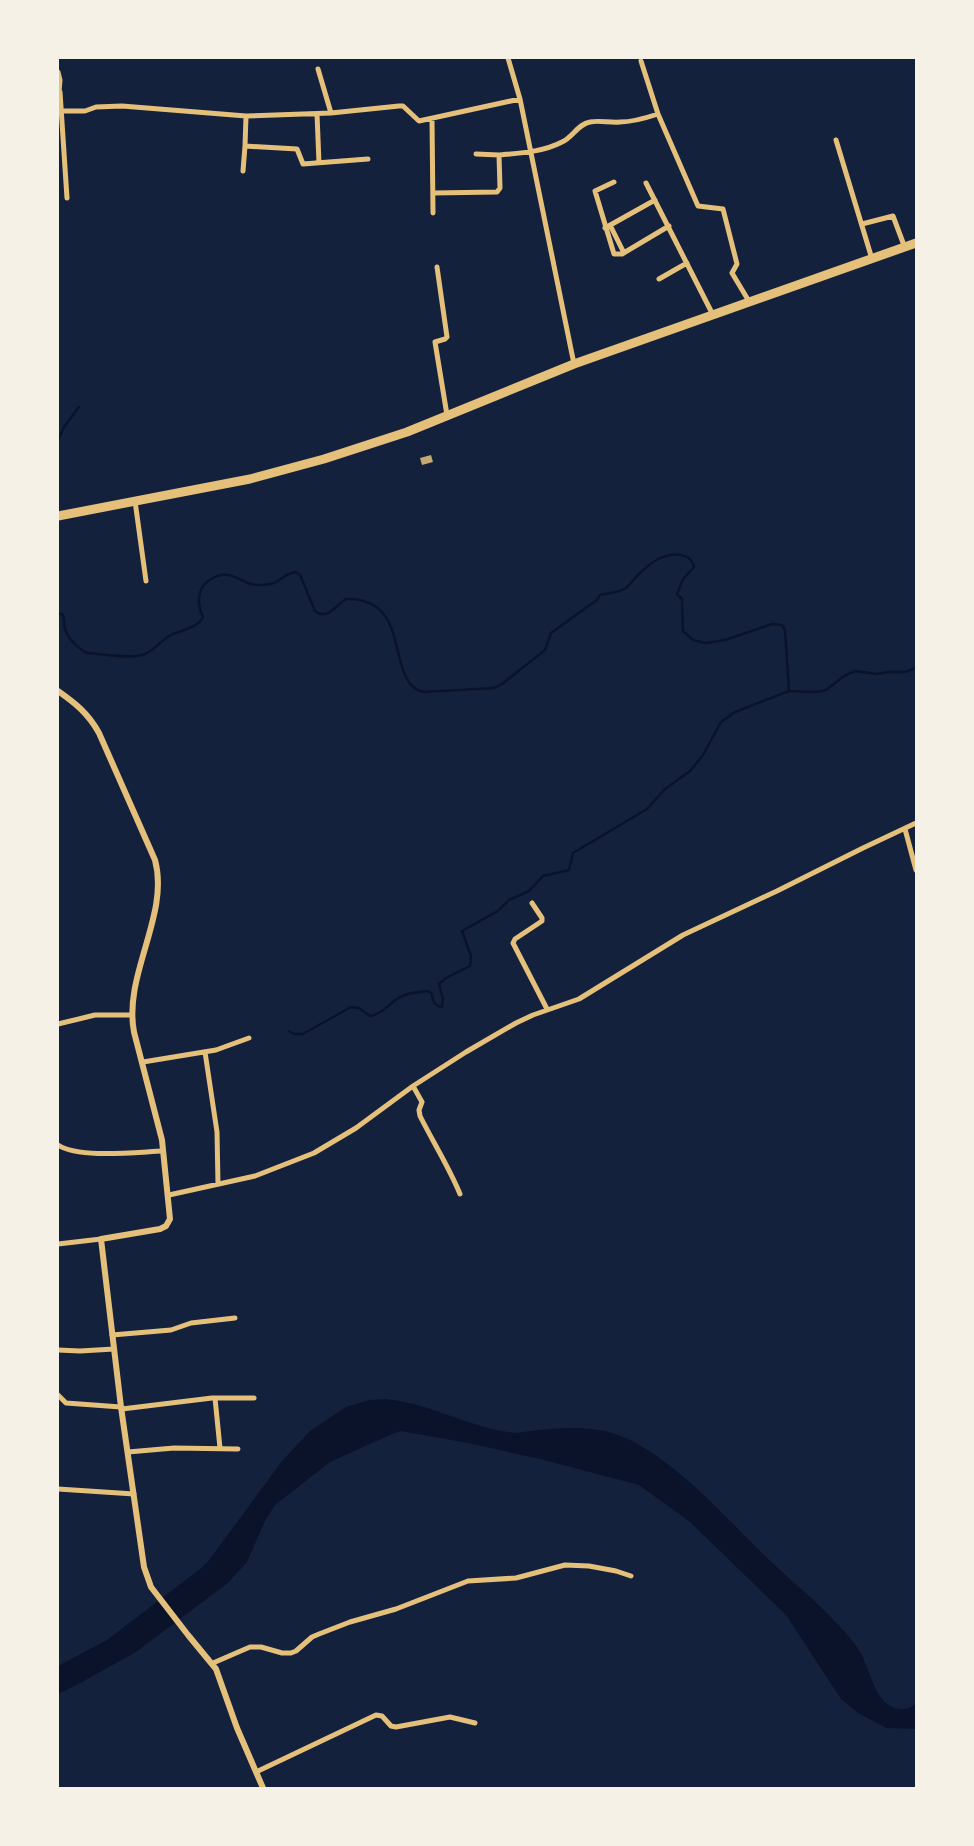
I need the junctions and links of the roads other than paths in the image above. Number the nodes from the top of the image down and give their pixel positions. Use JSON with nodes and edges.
{"nodes":[{"id":1,"x":508,"y":58,"type":"edge"},
{"id":2,"x":641,"y":62,"type":"dead end"},
{"id":3,"x":318,"y":69,"type":"dead end"},
{"id":4,"x":58,"y":72,"type":"edge"},
{"id":5,"x":59,"y":92,"type":"edge"},
{"id":6,"x":520,"y":98,"type":"junction"},
{"id":7,"x":61,"y":111,"type":"junction"},
{"id":8,"x":331,"y":113,"type":"junction"},
{"id":9,"x":317,"y":114,"type":"junction"},
{"id":10,"x":658,"y":114,"type":"junction"},
{"id":11,"x":246,"y":116,"type":"junction"},
{"id":12,"x":432,"y":119,"type":"junction"},
{"id":13,"x":836,"y":140,"type":"dead end"},
{"id":14,"x":245,"y":146,"type":"junction"},
{"id":15,"x":531,"y":152,"type":"junction"},
{"id":16,"x":476,"y":154,"type":"dead end"},
{"id":17,"x":499,"y":155,"type":"junction"},
{"id":18,"x":368,"y":159,"type":"dead end"},
{"id":19,"x":318,"y":163,"type":"junction"},
{"id":20,"x":242,"y":171,"type":"dead end"},
{"id":21,"x":614,"y":182,"type":"dead end"},
{"id":22,"x":646,"y":183,"type":"dead end"},
{"id":23,"x":432,"y":193,"type":"junction"},
{"id":24,"x":67,"y":198,"type":"dead end"},
{"id":25,"x":655,"y":200,"type":"junction"},
{"id":26,"x":433,"y":213,"type":"dead end"},
{"id":27,"x":862,"y":224,"type":"junction"},
{"id":28,"x":669,"y":226,"type":"junction"},
{"id":29,"x":607,"y":227,"type":"junction"},
{"id":30,"x":916,"y":243,"type":"edge"},
{"id":31,"x":905,"y":248,"type":"junction"},
{"id":32,"x":624,"y":252,"type":"junction"},
{"id":33,"x":872,"y":259,"type":"junction"},
{"id":34,"x":687,"y":263,"type":"junction"},
{"id":35,"x":436,"y":267,"type":"dead end"},
{"id":36,"x":659,"y":279,"type":"dead end"},
{"id":37,"x":750,"y":303,"type":"junction"},
{"id":38,"x":713,"y":315,"type":"junction"},
{"id":39,"x":574,"y":364,"type":"junction"},
{"id":40,"x":447,"y":415,"type":"junction"},
{"id":41,"x":136,"y":501,"type":"junction"},
{"id":42,"x":58,"y":516,"type":"edge"},
{"id":43,"x":146,"y":581,"type":"dead end"},
{"id":44,"x":58,"y":691,"type":"edge"},
{"id":45,"x":916,"y":823,"type":"edge"},
{"id":46,"x":905,"y":829,"type":"junction"},
{"id":47,"x":916,"y":866,"type":"edge"},
{"id":48,"x":532,"y":903,"type":"dead end"},
{"id":49,"x":547,"y":1009,"type":"junction"},
{"id":50,"x":132,"y":1015,"type":"junction"},
{"id":51,"x":58,"y":1024,"type":"edge"},
{"id":52,"x":249,"y":1038,"type":"dead end"},
{"id":53,"x":205,"y":1052,"type":"junction"},
{"id":54,"x":143,"y":1062,"type":"junction"},
{"id":55,"x":414,"y":1087,"type":"junction"},
{"id":56,"x":58,"y":1145,"type":"edge"},
{"id":57,"x":163,"y":1151,"type":"junction"},
{"id":58,"x":218,"y":1184,"type":"junction"},
{"id":59,"x":460,"y":1194,"type":"dead end"},
{"id":60,"x":169,"y":1195,"type":"junction"},
{"id":61,"x":101,"y":1239,"type":"junction"},
{"id":62,"x":58,"y":1244,"type":"edge"},
{"id":63,"x":235,"y":1318,"type":"dead end"},
{"id":64,"x":112,"y":1335,"type":"junction"},
{"id":65,"x":114,"y":1349,"type":"junction"},
{"id":66,"x":58,"y":1350,"type":"edge"},
{"id":67,"x":58,"y":1396,"type":"edge"},
{"id":68,"x":216,"y":1398,"type":"junction"},
{"id":69,"x":254,"y":1398,"type":"dead end"},
{"id":70,"x":121,"y":1408,"type":"junction"},
{"id":71,"x":220,"y":1448,"type":"junction"},
{"id":72,"x":238,"y":1449,"type":"dead end"},
{"id":73,"x":128,"y":1452,"type":"junction"},
{"id":74,"x":58,"y":1489,"type":"edge"},
{"id":75,"x":134,"y":1494,"type":"junction"},
{"id":76,"x":631,"y":1576,"type":"dead end"},
{"id":77,"x":213,"y":1663,"type":"junction"},
{"id":78,"x":475,"y":1723,"type":"dead end"},
{"id":79,"x":256,"y":1772,"type":"junction"},
{"id":80,"x":263,"y":1788,"type":"edge"}],
"edges":[{"from":1,"to":6,"type":"street"},
{"from":2,"to":10,"type":"street"},
{"from":3,"to":8,"type":"street"},
{"from":4,"to":5,"type":"street"},
{"from":5,"to":7,"type":"street"},
{"from":6,"to":12,"type":"street"},
{"from":6,"to":15,"type":"street"},
{"from":7,"to":11,"type":"street"},
{"from":7,"to":24,"type":"street"},
{"from":8,"to":9,"type":"street"},
{"from":8,"to":12,"type":"street"},
{"from":9,"to":11,"type":"street"},
{"from":9,"to":19,"type":"street"},
{"from":10,"to":15,"type":"street"},
{"from":10,"to":37,"type":"street"},
{"from":11,"to":14,"type":"street"},
{"from":12,"to":23,"type":"street"},
{"from":13,"to":27,"type":"street"},
{"from":14,"to":19,"type":"street"},
{"from":14,"to":20,"type":"street"},
{"from":15,"to":17,"type":"street"},
{"from":15,"to":39,"type":"street"},
{"from":16,"to":17,"type":"street"},
{"from":17,"to":23,"type":"street"},
{"from":18,"to":19,"type":"street"},
{"from":21,"to":29,"type":"street"},
{"from":22,"to":25,"type":"street"},
{"from":23,"to":26,"type":"street"},
{"from":25,"to":28,"type":"street"},
{"from":25,"to":29,"type":"street"},
{"from":27,"to":31,"type":"street"},
{"from":27,"to":33,"type":"street"},
{"from":28,"to":32,"type":"street"},
{"from":28,"to":34,"type":"street"},
{"from":29,"to":32,"type":"street"},
{"from":29,"to":32,"type":"street"},
{"from":30,"to":31,"type":"highway"},
{"from":31,"to":33,"type":"highway"},
{"from":33,"to":37,"type":"highway"},
{"from":34,"to":36,"type":"street"},
{"from":34,"to":38,"type":"street"},
{"from":35,"to":40,"type":"street"},
{"from":37,"to":38,"type":"highway"},
{"from":38,"to":39,"type":"highway"},
{"from":39,"to":40,"type":"highway"},
{"from":40,"to":41,"type":"highway"},
{"from":41,"to":42,"type":"highway"},
{"from":41,"to":43,"type":"street"},
{"from":44,"to":50,"type":"street"},
{"from":45,"to":46,"type":"street"},
{"from":46,"to":47,"type":"street"},
{"from":46,"to":49,"type":"street"},
{"from":48,"to":49,"type":"street"},
{"from":49,"to":55,"type":"street"},
{"from":50,"to":51,"type":"street"},
{"from":50,"to":54,"type":"street"},
{"from":52,"to":53,"type":"street"},
{"from":53,"to":54,"type":"street"},
{"from":53,"to":58,"type":"street"},
{"from":54,"to":57,"type":"street"},
{"from":55,"to":58,"type":"street"},
{"from":55,"to":59,"type":"street"},
{"from":56,"to":57,"type":"street"},
{"from":57,"to":60,"type":"street"},
{"from":58,"to":60,"type":"street"},
{"from":60,"to":61,"type":"street"},
{"from":61,"to":62,"type":"street"},
{"from":61,"to":64,"type":"street"},
{"from":63,"to":64,"type":"street"},
{"from":64,"to":65,"type":"street"},
{"from":65,"to":66,"type":"street"},
{"from":65,"to":70,"type":"street"},
{"from":67,"to":70,"type":"street"},
{"from":68,"to":69,"type":"street"},
{"from":68,"to":70,"type":"street"},
{"from":68,"to":71,"type":"street"},
{"from":70,"to":73,"type":"street"},
{"from":71,"to":72,"type":"street"},
{"from":71,"to":73,"type":"street"},
{"from":73,"to":75,"type":"street"},
{"from":74,"to":75,"type":"street"},
{"from":75,"to":77,"type":"street"},
{"from":76,"to":77,"type":"street"},
{"from":77,"to":79,"type":"street"},
{"from":78,"to":79,"type":"street"},
{"from":79,"to":80,"type":"street"}]}
